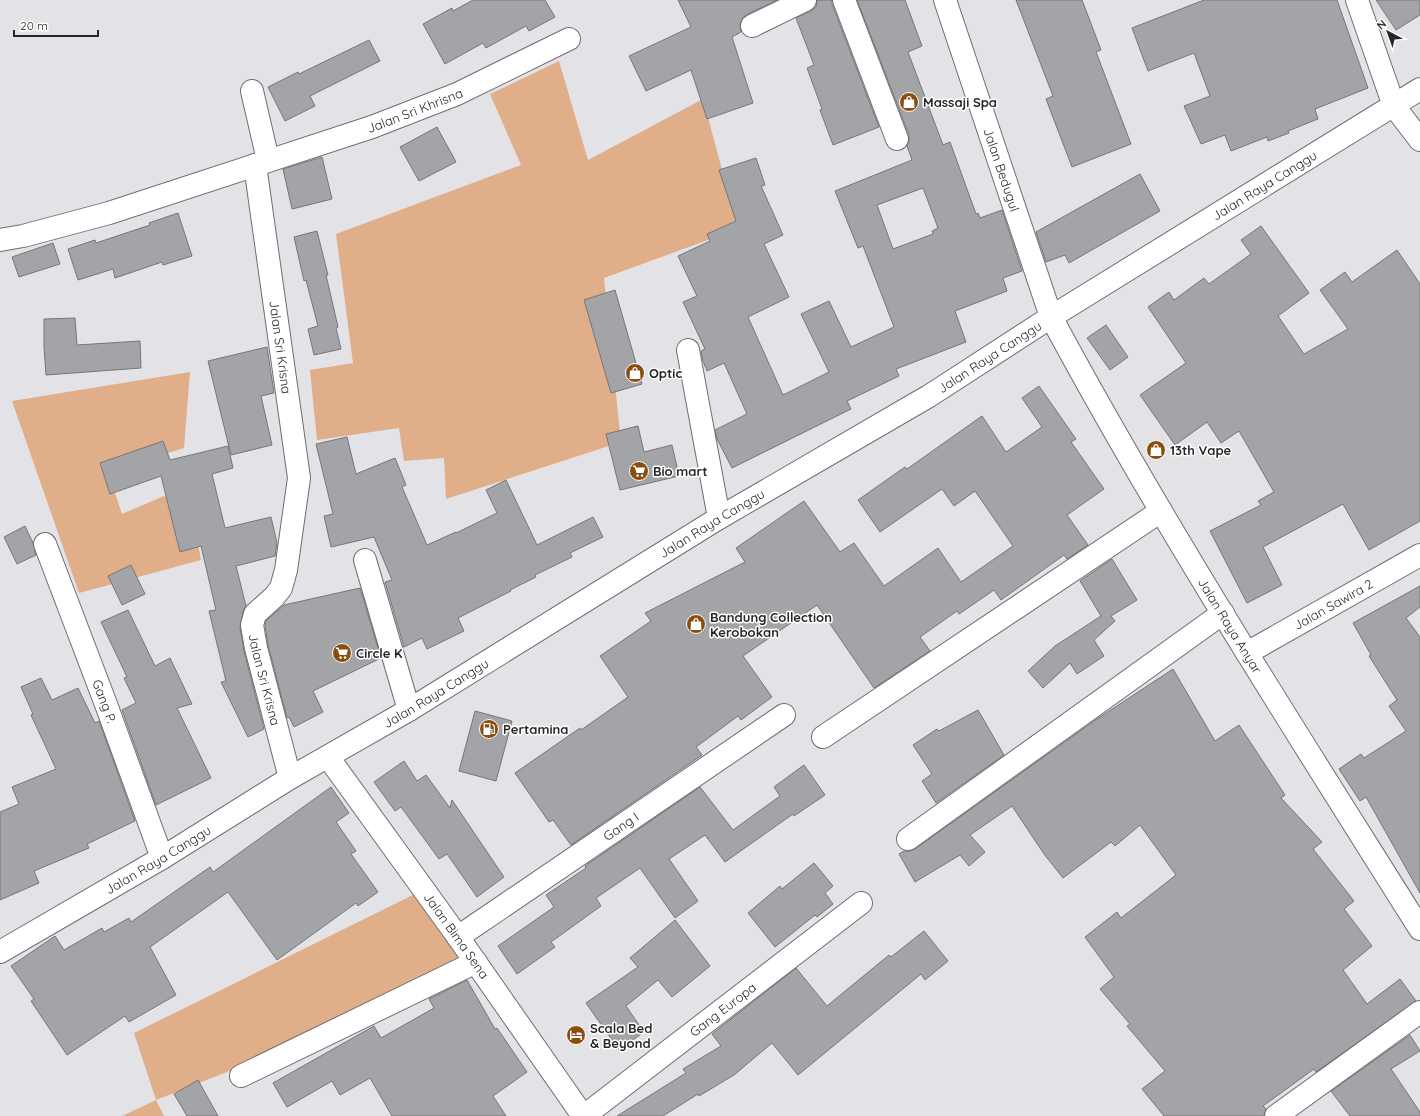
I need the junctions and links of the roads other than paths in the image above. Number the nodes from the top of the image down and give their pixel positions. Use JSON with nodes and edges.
{"nodes":[{"id":1,"x":805,"y":0,"type":"edge"},
{"id":2,"x":844,"y":0,"type":"edge"},
{"id":3,"x":945,"y":0,"type":"edge"},
{"id":4,"x":1363,"y":3,"type":"edge"},
{"id":5,"x":752,"y":26,"type":"dead end"},
{"id":6,"x":569,"y":39,"type":"dead end"},
{"id":7,"x":1420,"y":89,"type":"edge"},
{"id":8,"x":252,"y":91,"type":"dead end"},
{"id":9,"x":1394,"y":106,"type":"junction"},
{"id":10,"x":897,"y":139,"type":"dead end"},
{"id":11,"x":1420,"y":140,"type":"edge"},
{"id":12,"x":261,"y":162,"type":"junction"},
{"id":13,"x":0,"y":240,"type":"edge"},
{"id":14,"x":1051,"y":317,"type":"junction"},
{"id":15,"x":688,"y":350,"type":"dead end"},
{"id":16,"x":1160,"y":511,"type":"junction"},
{"id":17,"x":719,"y":518,"type":"junction"},
{"id":18,"x":45,"y":544,"type":"dead end"},
{"id":19,"x":1420,"y":555,"type":"edge"},
{"id":20,"x":365,"y":560,"type":"dead end"},
{"id":21,"x":1223,"y":614,"type":"junction"},
{"id":22,"x":1247,"y":653,"type":"junction"},
{"id":23,"x":408,"y":710,"type":"junction"},
{"id":24,"x":784,"y":715,"type":"dead end"},
{"id":25,"x":823,"y":737,"type":"dead end"},
{"id":26,"x":328,"y":757,"type":"junction"},
{"id":27,"x":290,"y":778,"type":"junction"},
{"id":28,"x":908,"y":839,"type":"dead end"},
{"id":29,"x":162,"y":858,"type":"junction"},
{"id":30,"x":861,"y":903,"type":"dead end"},
{"id":31,"x":1420,"y":928,"type":"edge"},
{"id":32,"x":458,"y":937,"type":"junction"},
{"id":33,"x":0,"y":952,"type":"edge"},
{"id":34,"x":476,"y":962,"type":"junction"},
{"id":35,"x":1420,"y":1012,"type":"edge"},
{"id":36,"x":241,"y":1076,"type":"dead end"},
{"id":37,"x":584,"y":1116,"type":"edge"},
{"id":38,"x":1276,"y":1116,"type":"edge"}],
"edges":[{"from":1,"to":5,"type":"street"},
{"from":2,"to":10,"type":"street"},
{"from":3,"to":14,"type":"street","name":"Jalan Bedugul"},
{"from":4,"to":9,"type":"street"},
{"from":6,"to":12,"type":"street","name":"Jalan Sri Khrisna"},
{"from":7,"to":9,"type":"street","name":"Jalan Raya Canggu"},
{"from":8,"to":12,"type":"street","name":"Jalan Sri Krisna"},
{"from":9,"to":11,"type":"street"},
{"from":9,"to":14,"type":"street","name":"Jalan Raya Canggu"},
{"from":12,"to":13,"type":"street"},
{"from":12,"to":27,"type":"street","name":"Jalan Sri Krisna"},
{"from":14,"to":16,"type":"street","name":"Jalan Raya Anyar"},
{"from":14,"to":17,"type":"street","name":"Jalan Raya Canggu"},
{"from":15,"to":17,"type":"street"},
{"from":16,"to":21,"type":"street","name":"Jalan Raya Anyar"},
{"from":16,"to":25,"type":"street"},
{"from":17,"to":23,"type":"street","name":"Jalan Raya Canggu"},
{"from":18,"to":29,"type":"street","name":"Gang P."},
{"from":19,"to":22,"type":"street","name":"Jalan Sawira 2"},
{"from":20,"to":23,"type":"street"},
{"from":21,"to":22,"type":"street","name":"Jalan Raya Anyar"},
{"from":21,"to":28,"type":"street"},
{"from":22,"to":31,"type":"street","name":"Jalan Raya Anyar"},
{"from":23,"to":26,"type":"street","name":"Jalan Raya Canggu"},
{"from":24,"to":32,"type":"street","name":"Gang I"},
{"from":26,"to":27,"type":"street","name":"Jalan Raya Canggu"},
{"from":26,"to":32,"type":"street","name":"Jalan Bima Sena"},
{"from":27,"to":29,"type":"street","name":"Jalan Raya Canggu"},
{"from":29,"to":33,"type":"street","name":"Jalan Raya Canggu"},
{"from":30,"to":37,"type":"street","name":"Gang Europa"},
{"from":32,"to":34,"type":"street","name":"Jalan Bima Sena"},
{"from":34,"to":36,"type":"street"},
{"from":34,"to":37,"type":"street","name":"Jalan Bima Sena"},
{"from":35,"to":38,"type":"street"}]}
